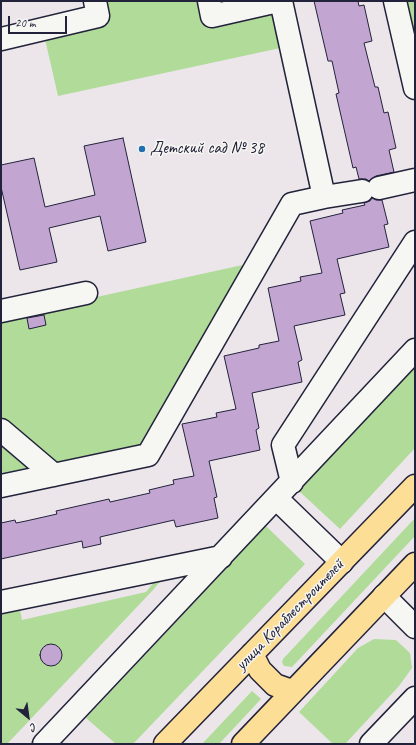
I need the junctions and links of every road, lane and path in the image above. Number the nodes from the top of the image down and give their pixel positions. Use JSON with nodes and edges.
{"nodes":[{"id":1,"x":95,"y":1,"type":"edge"},
{"id":2,"x":209,"y":1,"type":"edge"},
{"id":3,"x":280,"y":1,"type":"edge"},
{"id":4,"x":395,"y":1,"type":"edge"},
{"id":5,"x":1,"y":39,"type":"edge"},
{"id":6,"x":415,"y":88,"type":"edge"},
{"id":7,"x":415,"y":180,"type":"edge"},
{"id":8,"x":324,"y":197,"type":"junction"},
{"id":9,"x":415,"y":242,"type":"edge"},
{"id":10,"x":86,"y":293,"type":"dead end"},
{"id":11,"x":1,"y":311,"type":"edge"},
{"id":12,"x":415,"y":350,"type":"edge"},
{"id":13,"x":1,"y":430,"type":"edge"},
{"id":14,"x":54,"y":475,"type":"junction"},
{"id":15,"x":292,"y":482,"type":"junction"},
{"id":16,"x":1,"y":486,"type":"edge"},
{"id":17,"x":415,"y":486,"type":"edge"},
{"id":18,"x":276,"y":499,"type":"junction"},
{"id":19,"x":220,"y":557,"type":"junction"},
{"id":20,"x":342,"y":562,"type":"junction"},
{"id":21,"x":415,"y":564,"type":"edge"},
{"id":22,"x":384,"y":596,"type":"junction"},
{"id":23,"x":1,"y":602,"type":"edge"},
{"id":24,"x":415,"y":627,"type":"edge"},
{"id":25,"x":252,"y":654,"type":"junction"},
{"id":26,"x":292,"y":692,"type":"junction"},
{"id":27,"x":415,"y":698,"type":"edge"},
{"id":28,"x":44,"y":744,"type":"edge"},
{"id":29,"x":165,"y":744,"type":"edge"},
{"id":30,"x":243,"y":744,"type":"edge"},
{"id":31,"x":371,"y":744,"type":"edge"}],
"edges":[{"from":1,"to":5,"type":"street"},
{"from":2,"to":3,"type":"street"},
{"from":3,"to":8,"type":"street"},
{"from":4,"to":6,"type":"street"},
{"from":7,"to":8,"type":"street"},
{"from":8,"to":14,"type":"street"},
{"from":9,"to":15,"type":"street"},
{"from":10,"to":11,"type":"street"},
{"from":12,"to":15,"type":"street"},
{"from":13,"to":14,"type":"street"},
{"from":14,"to":16,"type":"street"},
{"from":15,"to":18,"type":"street"},
{"from":17,"to":20,"type":"main road","name":"улица Кораблестроителей"},
{"from":18,"to":19,"type":"street"},
{"from":18,"to":20,"type":"street"},
{"from":19,"to":23,"type":"street"},
{"from":19,"to":28,"type":"street"},
{"from":20,"to":25,"type":"main road","name":"улица Кораблестроителей"},
{"from":21,"to":22,"type":"main road"},
{"from":22,"to":24,"type":"street"},
{"from":22,"to":26,"type":"main road"},
{"from":25,"to":26,"type":"main road"},
{"from":25,"to":29,"type":"main road","name":"улица Кораблестроителей"},
{"from":26,"to":30,"type":"main road"},
{"from":27,"to":31,"type":"street"}]}
